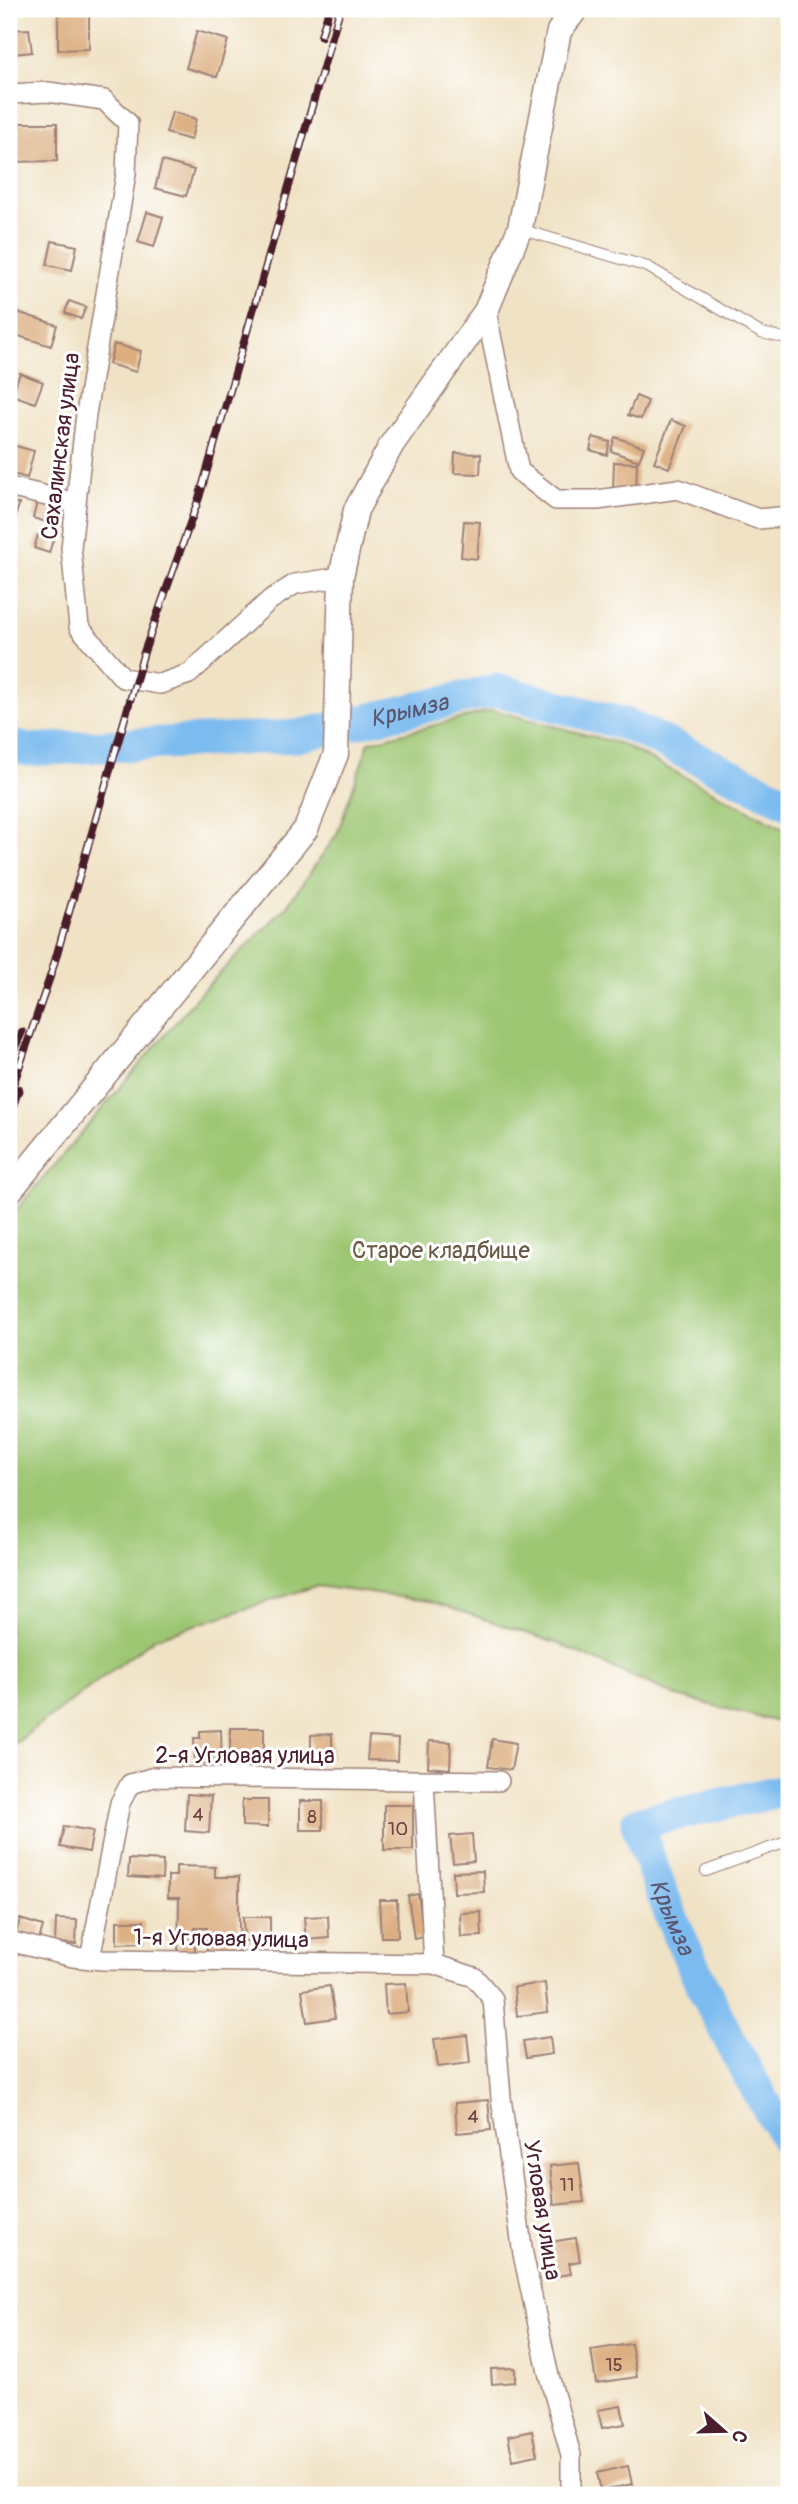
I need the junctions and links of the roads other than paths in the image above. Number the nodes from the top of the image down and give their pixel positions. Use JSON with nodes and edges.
{"nodes":[{"id":1,"x":576,"y":9,"type":"edge"},
{"id":2,"x":9,"y":94,"type":"edge"},
{"id":3,"x":520,"y":229,"type":"junction"},
{"id":4,"x":486,"y":312,"type":"junction"},
{"id":5,"x":789,"y":339,"type":"edge"},
{"id":6,"x":9,"y":488,"type":"edge"},
{"id":7,"x":76,"y":503,"type":"junction"},
{"id":8,"x":789,"y":516,"type":"edge"},
{"id":9,"x":341,"y":577,"type":"junction"},
{"id":10,"x":9,"y":1192,"type":"edge"},
{"id":11,"x":424,"y":1781,"type":"junction"},
{"id":12,"x":499,"y":1781,"type":"dead end"},
{"id":13,"x":789,"y":1841,"type":"edge"},
{"id":14,"x":706,"y":1871,"type":"dead end"},
{"id":15,"x":9,"y":1941,"type":"edge"},
{"id":16,"x":90,"y":1959,"type":"junction"},
{"id":17,"x":434,"y":1964,"type":"junction"},
{"id":18,"x":571,"y":2495,"type":"edge"}],
"edges":[{"from":1,"to":3,"type":"street"},
{"from":2,"to":7,"type":"street","name":"Сахалинская улица"},
{"from":3,"to":4,"type":"street"},
{"from":3,"to":5,"type":"lane"},
{"from":4,"to":8,"type":"street"},
{"from":4,"to":9,"type":"street"},
{"from":6,"to":7,"type":"street"},
{"from":7,"to":9,"type":"street","name":"Сахалинская улица"},
{"from":9,"to":10,"type":"street"},
{"from":11,"to":12,"type":"street","name":"2-я Угловая улица"},
{"from":11,"to":16,"type":"street","name":"2-я Угловая улица"},
{"from":11,"to":17,"type":"street"},
{"from":13,"to":14,"type":"lane"},
{"from":15,"to":16,"type":"street","name":"1-я Угловая улица"},
{"from":16,"to":17,"type":"street","name":"1-я Угловая улица"},
{"from":17,"to":18,"type":"street","name":"Угловая улица"}]}
